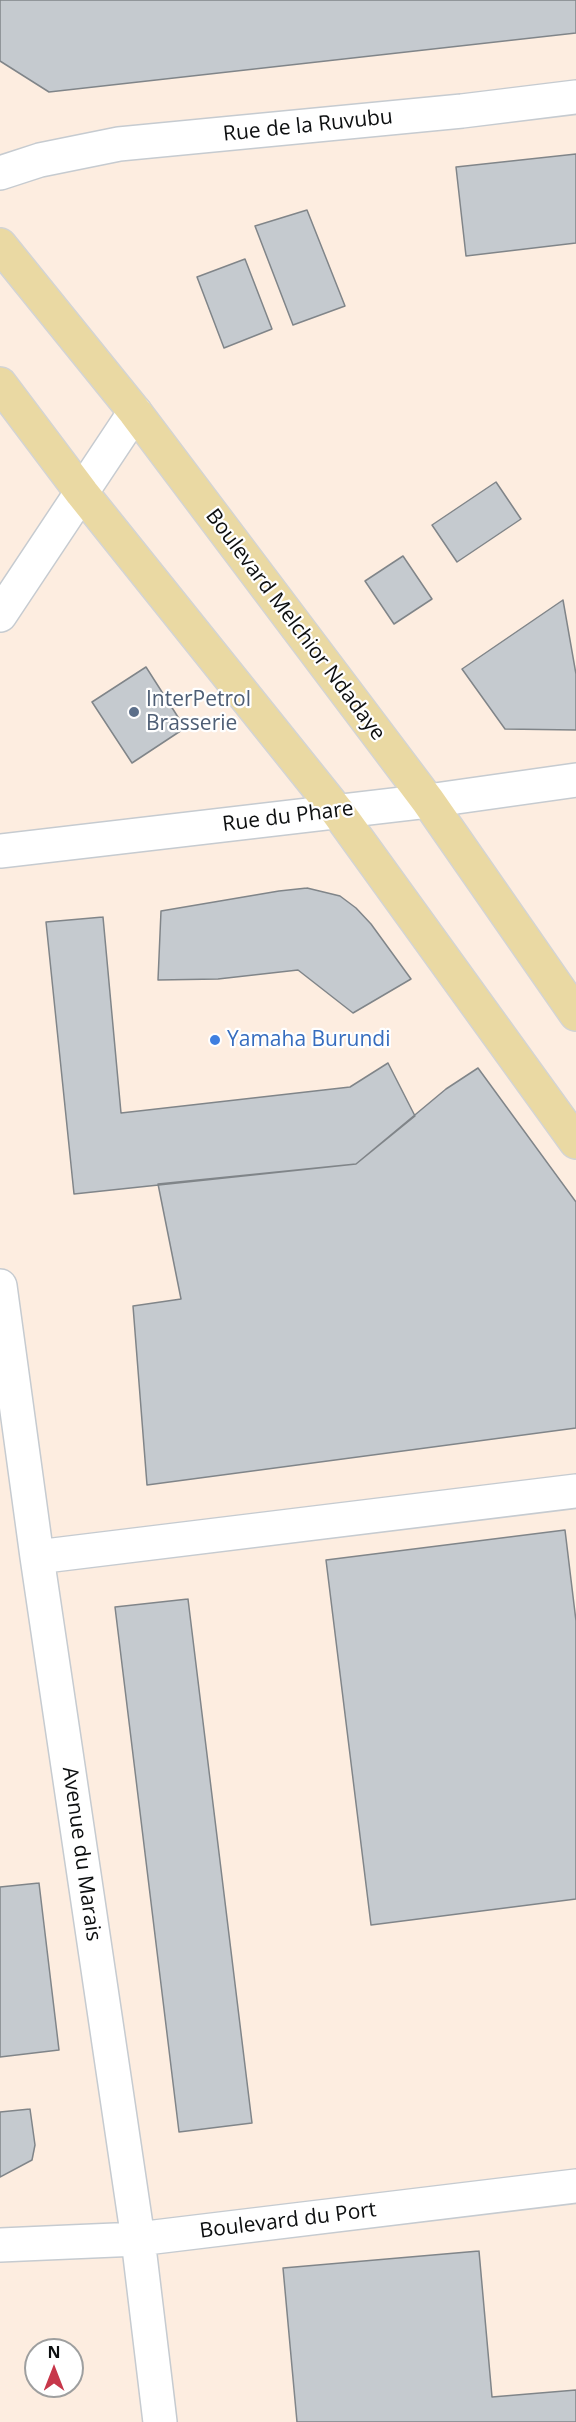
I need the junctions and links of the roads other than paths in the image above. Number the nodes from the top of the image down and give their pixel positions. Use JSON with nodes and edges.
{"nodes":[{"id":1,"x":576,"y":97,"type":"edge"},
{"id":2,"x":0,"y":154,"type":"edge"},
{"id":3,"x":40,"y":160,"type":"junction"},
{"id":4,"x":0,"y":173,"type":"edge"},
{"id":5,"x":0,"y":245,"type":"edge"},
{"id":6,"x":0,"y":384,"type":"edge"},
{"id":7,"x":135,"y":412,"type":"junction"},
{"id":8,"x":82,"y":493,"type":"junction"},
{"id":9,"x":0,"y":615,"type":"edge"},
{"id":10,"x":576,"y":780,"type":"edge"},
{"id":11,"x":428,"y":801,"type":"junction"},
{"id":12,"x":337,"y":811,"type":"junction"},
{"id":13,"x":0,"y":851,"type":"edge"},
{"id":14,"x":576,"y":1014,"type":"edge"},
{"id":15,"x":576,"y":1142,"type":"edge"},
{"id":16,"x":0,"y":1286,"type":"edge"},
{"id":17,"x":576,"y":1491,"type":"edge"},
{"id":18,"x":37,"y":1557,"type":"junction"},
{"id":19,"x":576,"y":2186,"type":"edge"},
{"id":20,"x":138,"y":2239,"type":"junction"},
{"id":21,"x":0,"y":2245,"type":"edge"},
{"id":22,"x":160,"y":2422,"type":"edge"}],
"edges":[{"from":1,"to":3,"type":"street","name":"Rue de la Ruvubu"},
{"from":2,"to":3,"type":"street","name":"Rue de la Ruvubu"},
{"from":3,"to":4,"type":"street","name":"Rue de la Ruvubu"},
{"from":5,"to":7,"type":"main road","name":"Boulevard Melchior Ndadaye"},
{"from":6,"to":8,"type":"main road"},
{"from":7,"to":8,"type":"street"},
{"from":7,"to":11,"type":"main road","name":"Boulevard Melchior Ndadaye"},
{"from":8,"to":9,"type":"street"},
{"from":8,"to":12,"type":"main road"},
{"from":10,"to":11,"type":"street","name":"Rue du Phare"},
{"from":11,"to":12,"type":"street","name":"Rue du Phare"},
{"from":11,"to":14,"type":"main road","name":"Boulevard Melchior Ndadaye"},
{"from":12,"to":13,"type":"street","name":"Rue du Phare"},
{"from":12,"to":15,"type":"main road"},
{"from":16,"to":18,"type":"street","name":"Avenue du Marais"},
{"from":17,"to":18,"type":"street"},
{"from":18,"to":20,"type":"street","name":"Avenue du Marais"},
{"from":19,"to":20,"type":"street","name":"Boulevard du Port"},
{"from":20,"to":21,"type":"street","name":"Boulevard du Port"},
{"from":20,"to":22,"type":"street","name":"Avenue du Marais"}]}
